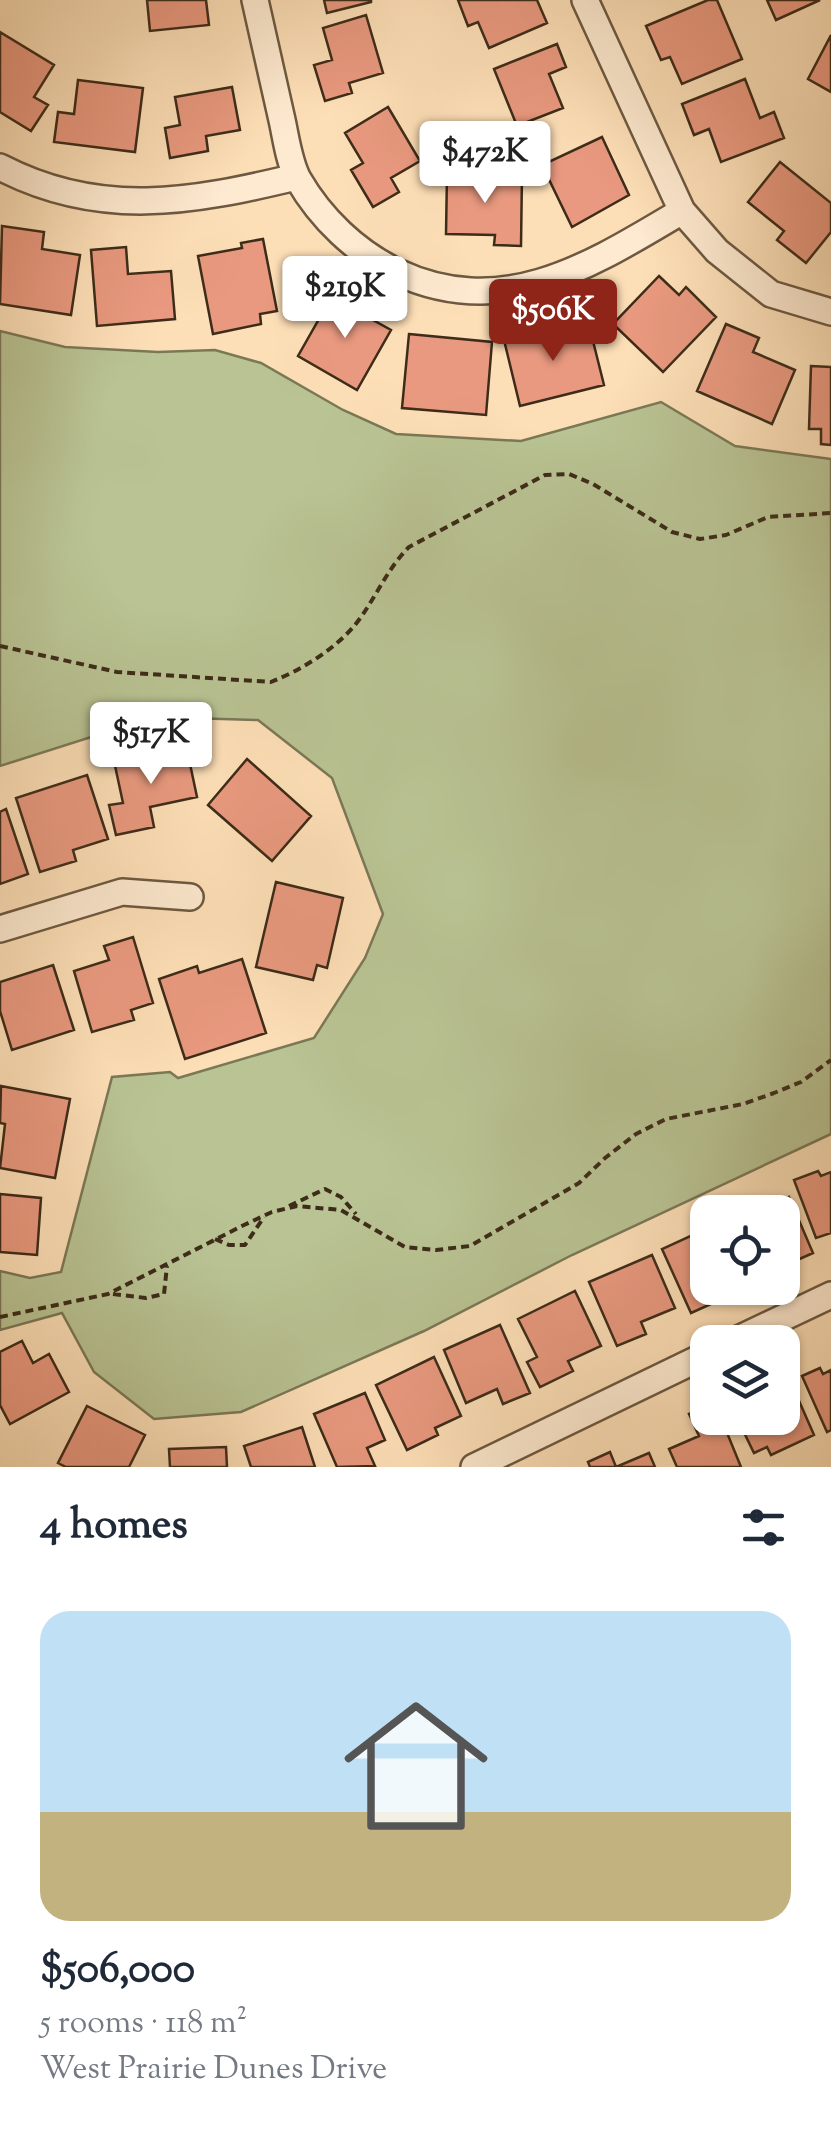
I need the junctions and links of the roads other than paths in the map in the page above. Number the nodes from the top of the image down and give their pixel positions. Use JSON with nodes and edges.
{"nodes":[{"id":1,"x":254,"y":0,"type":"edge"},
{"id":2,"x":585,"y":0,"type":"edge"},
{"id":3,"x":0,"y":167,"type":"edge"},
{"id":4,"x":296,"y":177,"type":"junction"},
{"id":5,"x":682,"y":212,"type":"junction"},
{"id":6,"x":831,"y":312,"type":"edge"},
{"id":7,"x":190,"y":897,"type":"dead end"},
{"id":8,"x":0,"y":929,"type":"edge"},
{"id":9,"x":831,"y":1294,"type":"edge"},
{"id":10,"x":767,"y":1325,"type":"edge"},
{"id":11,"x":690,"y":1363,"type":"edge"},
{"id":12,"x":474,"y":1467,"type":"edge"}],
"edges":[{"from":1,"to":4,"type":"street"},
{"from":2,"to":5,"type":"street"},
{"from":3,"to":4,"type":"street"},
{"from":4,"to":5,"type":"street"},
{"from":5,"to":6,"type":"street"},
{"from":7,"to":8,"type":"street"},
{"from":9,"to":10,"type":"street"},
{"from":11,"to":12,"type":"street"}]}
